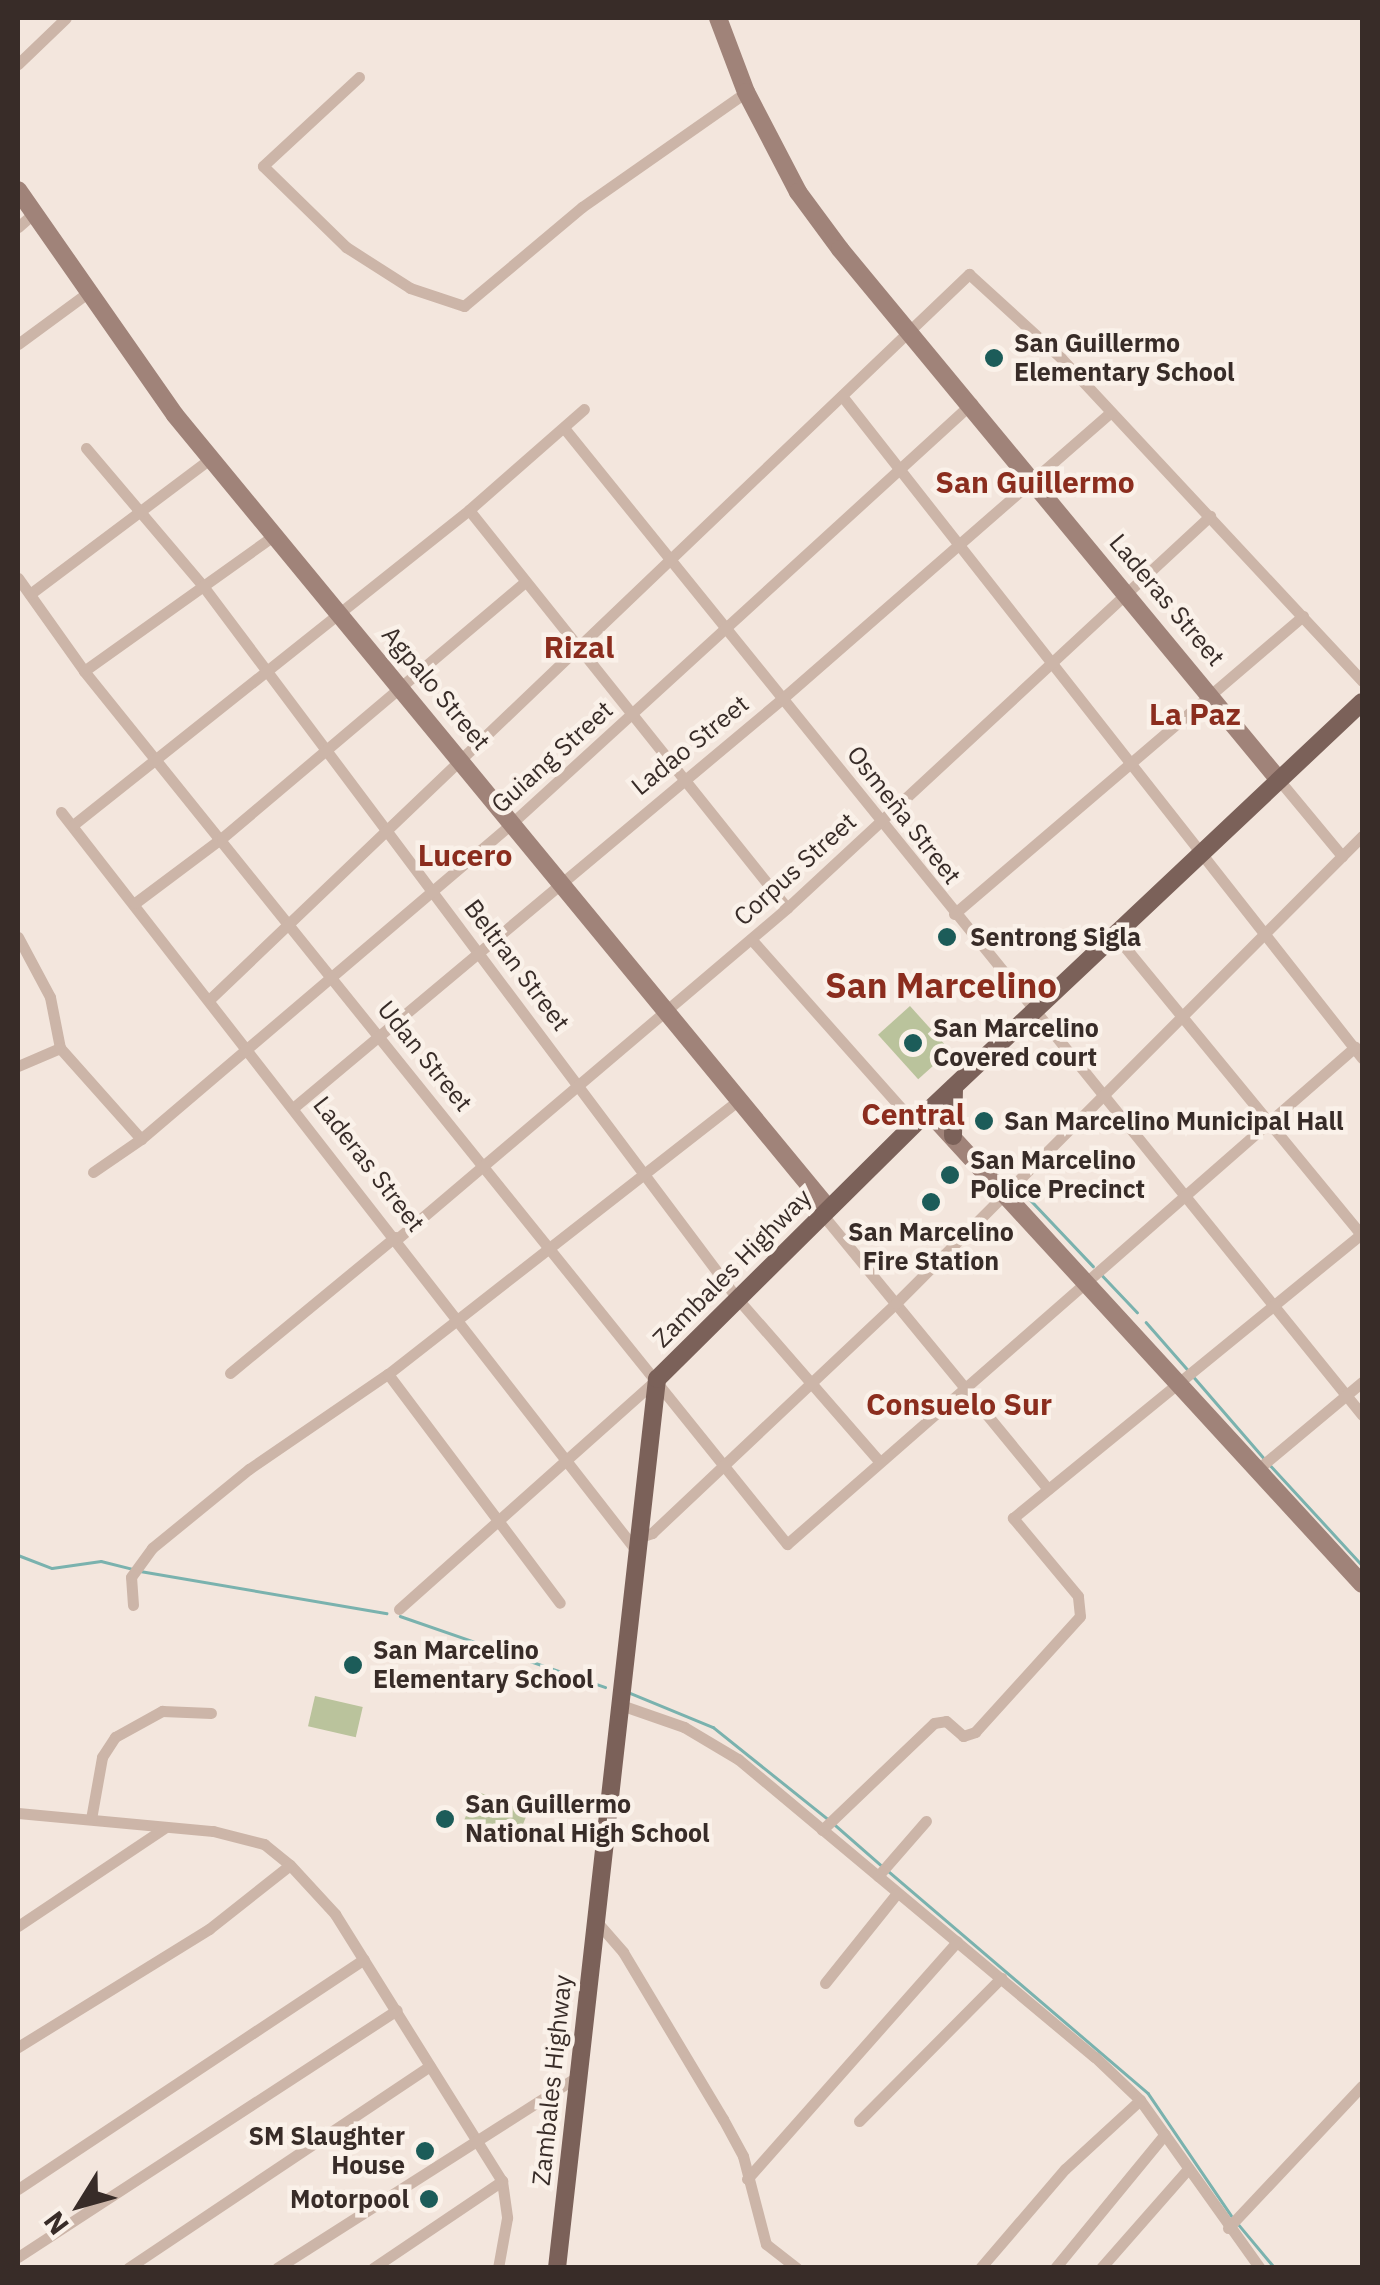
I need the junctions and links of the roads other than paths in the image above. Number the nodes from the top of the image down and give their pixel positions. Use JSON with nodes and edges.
{"nodes":[{"id":1,"x":66,"y":18,"type":"edge"},
{"id":2,"x":718,"y":18,"type":"edge"},
{"id":3,"x":18,"y":64,"type":"edge"},
{"id":4,"x":359,"y":78,"type":"dead end"},
{"id":5,"x":746,"y":92,"type":"junction"},
{"id":6,"x":18,"y":190,"type":"edge"},
{"id":7,"x":34,"y":214,"type":"junction"},
{"id":8,"x":18,"y":227,"type":"edge"},
{"id":9,"x":86,"y":294,"type":"junction"},
{"id":10,"x":913,"y":329,"type":"junction"},
{"id":11,"x":18,"y":344,"type":"edge"},
{"id":12,"x":842,"y":396,"type":"junction"},
{"id":13,"x":972,"y":403,"type":"junction"},
{"id":14,"x":584,"y":409,"type":"dead end"},
{"id":15,"x":1110,"y":412,"type":"junction"},
{"id":16,"x":564,"y":428,"type":"junction"},
{"id":17,"x":86,"y":448,"type":"dead end"},
{"id":18,"x":210,"y":459,"type":"junction"},
{"id":19,"x":901,"y":470,"type":"junction"},
{"id":20,"x":1035,"y":479,"type":"junction"},
{"id":21,"x":469,"y":510,"type":"junction"},
{"id":22,"x":142,"y":512,"type":"junction"},
{"id":23,"x":1210,"y":516,"type":"junction"},
{"id":24,"x":273,"y":536,"type":"junction"},
{"id":25,"x":957,"y":544,"type":"junction"},
{"id":26,"x":673,"y":560,"type":"junction"},
{"id":27,"x":18,"y":578,"type":"edge"},
{"id":28,"x":525,"y":582,"type":"junction"},
{"id":29,"x":203,"y":586,"type":"junction"},
{"id":30,"x":1128,"y":593,"type":"junction"},
{"id":31,"x":30,"y":594,"type":"junction"},
{"id":32,"x":341,"y":612,"type":"junction"},
{"id":33,"x":1304,"y":616,"type":"junction"},
{"id":34,"x":726,"y":628,"type":"junction"},
{"id":35,"x":580,"y":649,"type":"junction"},
{"id":36,"x":1051,"y":662,"type":"junction"},
{"id":37,"x":264,"y":668,"type":"junction"},
{"id":38,"x":84,"y":670,"type":"junction"},
{"id":39,"x":1362,"y":681,"type":"edge"},
{"id":40,"x":401,"y":685,"type":"junction"},
{"id":41,"x":1212,"y":694,"type":"junction"},
{"id":42,"x":784,"y":698,"type":"junction"},
{"id":43,"x":1362,"y":702,"type":"edge"},
{"id":44,"x":633,"y":714,"type":"junction"},
{"id":45,"x":325,"y":751,"type":"junction"},
{"id":46,"x":156,"y":758,"type":"junction"},
{"id":47,"x":465,"y":760,"type":"junction"},
{"id":48,"x":1132,"y":764,"type":"junction"},
{"id":49,"x":684,"y":777,"type":"junction"},
{"id":50,"x":1279,"y":780,"type":"junction"},
{"id":51,"x":62,"y":812,"type":"dead end"},
{"id":52,"x":880,"y":822,"type":"junction"},
{"id":53,"x":512,"y":823,"type":"junction"},
{"id":54,"x":73,"y":825,"type":"junction"},
{"id":55,"x":386,"y":832,"type":"junction"},
{"id":56,"x":1362,"y":836,"type":"edge"},
{"id":57,"x":222,"y":838,"type":"junction"},
{"id":58,"x":1200,"y":854,"type":"junction"},
{"id":59,"x":1342,"y":856,"type":"junction"},
{"id":60,"x":560,"y":885,"type":"junction"},
{"id":61,"x":432,"y":892,"type":"junction"},
{"id":62,"x":135,"y":903,"type":"junction"},
{"id":63,"x":788,"y":908,"type":"junction"},
{"id":64,"x":954,"y":914,"type":"junction"},
{"id":65,"x":290,"y":923,"type":"junction"},
{"id":66,"x":1115,"y":935,"type":"junction"},
{"id":67,"x":1267,"y":935,"type":"junction"},
{"id":68,"x":18,"y":937,"type":"edge"},
{"id":69,"x":751,"y":939,"type":"junction"},
{"id":70,"x":481,"y":952,"type":"junction"},
{"id":71,"x":332,"y":977,"type":"junction"},
{"id":72,"x":210,"y":998,"type":"junction"},
{"id":73,"x":669,"y":1011,"type":"junction"},
{"id":74,"x":1033,"y":1014,"type":"junction"},
{"id":75,"x":1186,"y":1015,"type":"junction"},
{"id":76,"x":380,"y":1037,"type":"junction"},
{"id":77,"x":60,"y":1048,"type":"junction"},
{"id":78,"x":248,"y":1050,"type":"junction"},
{"id":79,"x":1359,"y":1052,"type":"edge"},
{"id":80,"x":18,"y":1066,"type":"edge"},
{"id":81,"x":579,"y":1085,"type":"junction"},
{"id":82,"x":954,"y":1087,"type":"junction"},
{"id":83,"x":1105,"y":1094,"type":"junction"},
{"id":84,"x":740,"y":1099,"type":"junction"},
{"id":85,"x":293,"y":1108,"type":"junction"},
{"id":86,"x":922,"y":1118,"type":"junction"},
{"id":87,"x":1272,"y":1118,"type":"junction"},
{"id":88,"x":952,"y":1136,"type":"junction"},
{"id":89,"x":140,"y":1139,"type":"junction"},
{"id":90,"x":485,"y":1164,"type":"junction"},
{"id":91,"x":93,"y":1172,"type":"dead end"},
{"id":92,"x":645,"y":1173,"type":"junction"},
{"id":93,"x":1008,"y":1192,"type":"junction"},
{"id":94,"x":1186,"y":1193,"type":"junction"},
{"id":95,"x":825,"y":1211,"type":"junction"},
{"id":96,"x":1362,"y":1234,"type":"edge"},
{"id":97,"x":396,"y":1238,"type":"junction"},
{"id":98,"x":550,"y":1248,"type":"junction"},
{"id":99,"x":1086,"y":1279,"type":"junction"},
{"id":100,"x":736,"y":1298,"type":"junction"},
{"id":101,"x":1276,"y":1301,"type":"junction"},
{"id":102,"x":896,"y":1303,"type":"junction"},
{"id":103,"x":458,"y":1319,"type":"junction"},
{"id":104,"x":230,"y":1373,"type":"dead end"},
{"id":105,"x":388,"y":1374,"type":"junction"},
{"id":106,"x":657,"y":1380,"type":"junction"},
{"id":107,"x":1179,"y":1380,"type":"junction"},
{"id":108,"x":1362,"y":1382,"type":"edge"},
{"id":109,"x":964,"y":1384,"type":"junction"},
{"id":110,"x":809,"y":1385,"type":"junction"},
{"id":111,"x":1348,"y":1392,"type":"junction"},
{"id":112,"x":1362,"y":1414,"type":"edge"},
{"id":113,"x":878,"y":1460,"type":"junction"},
{"id":114,"x":568,"y":1462,"type":"junction"},
{"id":115,"x":726,"y":1463,"type":"junction"},
{"id":116,"x":1258,"y":1469,"type":"junction"},
{"id":117,"x":1048,"y":1488,"type":"junction"},
{"id":118,"x":501,"y":1522,"type":"junction"},
{"id":119,"x":636,"y":1543,"type":"junction"},
{"id":120,"x":1362,"y":1584,"type":"edge"},
{"id":121,"x":560,"y":1603,"type":"dead end"},
{"id":122,"x":133,"y":1605,"type":"dead end"},
{"id":123,"x":400,"y":1609,"type":"dead end"},
{"id":124,"x":618,"y":1704,"type":"junction"},
{"id":125,"x":211,"y":1713,"type":"dead end"},
{"id":126,"x":18,"y":1813,"type":"edge"},
{"id":127,"x":91,"y":1819,"type":"junction"},
{"id":128,"x":926,"y":1820,"type":"dead end"},
{"id":129,"x":826,"y":1825,"type":"junction"},
{"id":130,"x":166,"y":1827,"type":"junction"},
{"id":131,"x":290,"y":1865,"type":"junction"},
{"id":132,"x":883,"y":1870,"type":"junction"},
{"id":133,"x":897,"y":1892,"type":"junction"},
{"id":134,"x":594,"y":1918,"type":"junction"},
{"id":135,"x":18,"y":1926,"type":"edge"},
{"id":136,"x":957,"y":1942,"type":"junction"},
{"id":137,"x":364,"y":1959,"type":"junction"},
{"id":138,"x":1001,"y":1978,"type":"junction"},
{"id":139,"x":825,"y":1984,"type":"dead end"},
{"id":140,"x":396,"y":2010,"type":"junction"},
{"id":141,"x":18,"y":2047,"type":"edge"},
{"id":142,"x":430,"y":2066,"type":"junction"},
{"id":143,"x":578,"y":2076,"type":"junction"},
{"id":144,"x":1362,"y":2086,"type":"edge"},
{"id":145,"x":1140,"y":2100,"type":"junction"},
{"id":146,"x":860,"y":2121,"type":"dead end"},
{"id":147,"x":1165,"y":2134,"type":"junction"},
{"id":148,"x":478,"y":2140,"type":"junction"},
{"id":149,"x":1188,"y":2169,"type":"junction"},
{"id":150,"x":746,"y":2179,"type":"junction"},
{"id":151,"x":502,"y":2181,"type":"junction"},
{"id":152,"x":18,"y":2189,"type":"edge"},
{"id":153,"x":1233,"y":2223,"type":"junction"},
{"id":154,"x":18,"y":2257,"type":"edge"},
{"id":155,"x":128,"y":2268,"type":"edge"},
{"id":156,"x":277,"y":2268,"type":"edge"},
{"id":157,"x":373,"y":2268,"type":"edge"},
{"id":158,"x":498,"y":2268,"type":"edge"},
{"id":159,"x":557,"y":2268,"type":"edge"},
{"id":160,"x":797,"y":2268,"type":"edge"},
{"id":161,"x":980,"y":2268,"type":"edge"},
{"id":162,"x":1056,"y":2268,"type":"edge"},
{"id":163,"x":1101,"y":2268,"type":"edge"},
{"id":164,"x":1260,"y":2268,"type":"edge"}],
"edges":[{"from":1,"to":3,"type":"street"},
{"from":2,"to":5,"type":"street","name":"Laderas Street"},
{"from":4,"to":5,"type":"street"},
{"from":5,"to":10,"type":"street","name":"Laderas Street"},
{"from":6,"to":7,"type":"street","name":"Agpalo Street"},
{"from":7,"to":8,"type":"street"},
{"from":7,"to":9,"type":"street","name":"Agpalo Street"},
{"from":9,"to":11,"type":"street"},
{"from":9,"to":18,"type":"street","name":"Agpalo Street"},
{"from":10,"to":12,"type":"street"},
{"from":10,"to":13,"type":"street","name":"Laderas Street"},
{"from":10,"to":15,"type":"street"},
{"from":12,"to":19,"type":"street"},
{"from":12,"to":26,"type":"street"},
{"from":13,"to":19,"type":"street","name":"Guiang Street"},
{"from":13,"to":20,"type":"street","name":"Laderas Street"},
{"from":14,"to":16,"type":"street"},
{"from":15,"to":20,"type":"street","name":"Ladao Street"},
{"from":15,"to":23,"type":"street"},
{"from":16,"to":21,"type":"street"},
{"from":16,"to":26,"type":"street","name":"Osmeña Street"},
{"from":17,"to":22,"type":"street","name":"Beltran Street"},
{"from":18,"to":22,"type":"street"},
{"from":18,"to":24,"type":"street","name":"Agpalo Street"},
{"from":19,"to":25,"type":"street"},
{"from":19,"to":34,"type":"street","name":"Guiang Street"},
{"from":20,"to":25,"type":"street","name":"Ladao Street"},
{"from":20,"to":30,"type":"street","name":"Laderas Street"},
{"from":21,"to":28,"type":"street"},
{"from":21,"to":32,"type":"street"},
{"from":22,"to":29,"type":"street","name":"Beltran Street"},
{"from":22,"to":31,"type":"street"},
{"from":23,"to":30,"type":"street","name":"Corpus Street"},
{"from":23,"to":33,"type":"street"},
{"from":24,"to":29,"type":"street"},
{"from":24,"to":32,"type":"street","name":"Agpalo Street"},
{"from":25,"to":36,"type":"street"},
{"from":25,"to":42,"type":"street","name":"Ladao Street"},
{"from":26,"to":34,"type":"street","name":"Osmeña Street"},
{"from":26,"to":35,"type":"street"},
{"from":27,"to":31,"type":"street","name":"Udan Street"},
{"from":28,"to":35,"type":"street"},
{"from":28,"to":40,"type":"street"},
{"from":29,"to":37,"type":"street","name":"Beltran Street"},
{"from":29,"to":38,"type":"street"},
{"from":30,"to":36,"type":"street","name":"Corpus Street"},
{"from":30,"to":41,"type":"street","name":"Laderas Street"},
{"from":31,"to":38,"type":"street","name":"Udan Street"},
{"from":32,"to":37,"type":"street"},
{"from":32,"to":40,"type":"street","name":"Agpalo Street"},
{"from":33,"to":39,"type":"street"},
{"from":33,"to":41,"type":"street"},
{"from":34,"to":42,"type":"street","name":"Osmeña Street"},
{"from":34,"to":44,"type":"street","name":"Guiang Street"},
{"from":35,"to":44,"type":"street"},
{"from":35,"to":47,"type":"street"},
{"from":36,"to":48,"type":"street"},
{"from":36,"to":52,"type":"street","name":"Corpus Street"},
{"from":37,"to":45,"type":"street","name":"Beltran Street"},
{"from":37,"to":46,"type":"street"},
{"from":38,"to":46,"type":"street","name":"Udan Street"},
{"from":40,"to":45,"type":"street"},
{"from":40,"to":47,"type":"street","name":"Agpalo Street"},
{"from":41,"to":48,"type":"street"},
{"from":41,"to":50,"type":"street","name":"Laderas Street"},
{"from":42,"to":49,"type":"street","name":"Ladao Street"},
{"from":42,"to":52,"type":"street","name":"Osmeña Street"},
{"from":43,"to":50,"type":"main road","name":"Zambales Highway"},
{"from":44,"to":49,"type":"street"},
{"from":44,"to":53,"type":"street","name":"Guiang Street"},
{"from":45,"to":55,"type":"street","name":"Beltran Street"},
{"from":45,"to":57,"type":"street"},
{"from":46,"to":54,"type":"street"},
{"from":46,"to":57,"type":"street","name":"Udan Street"},
{"from":47,"to":53,"type":"street","name":"Agpalo Street"},
{"from":47,"to":55,"type":"street"},
{"from":48,"to":58,"type":"street"},
{"from":48,"to":64,"type":"street"},
{"from":49,"to":60,"type":"street","name":"Ladao Street"},
{"from":49,"to":63,"type":"street"},
{"from":50,"to":58,"type":"main road","name":"Zambales Highway"},
{"from":50,"to":59,"type":"street","name":"Laderas Street"},
{"from":51,"to":54,"type":"street","name":"Laderas Street"},
{"from":52,"to":63,"type":"street","name":"Corpus Street"},
{"from":52,"to":64,"type":"street","name":"Osmeña Street"},
{"from":53,"to":60,"type":"street","name":"Agpalo Street"},
{"from":53,"to":61,"type":"street","name":"Guiang Street"},
{"from":54,"to":62,"type":"street","name":"Laderas Street"},
{"from":55,"to":61,"type":"street","name":"Beltran Street"},
{"from":55,"to":65,"type":"street"},
{"from":56,"to":59,"type":"street"},
{"from":57,"to":62,"type":"street"},
{"from":57,"to":65,"type":"street","name":"Udan Street"},
{"from":58,"to":66,"type":"main road","name":"Zambales Highway"},
{"from":58,"to":67,"type":"street"},
{"from":59,"to":67,"type":"street"},
{"from":60,"to":70,"type":"street","name":"Ladao Street"},
{"from":60,"to":73,"type":"street","name":"Agpalo Street"},
{"from":61,"to":70,"type":"street","name":"Beltran Street"},
{"from":61,"to":71,"type":"street","name":"Guiang Street"},
{"from":62,"to":72,"type":"street","name":"Laderas Street"},
{"from":63,"to":69,"type":"street","name":"Corpus Street"},
{"from":64,"to":74,"type":"street","name":"Osmeña Street"},
{"from":65,"to":71,"type":"street","name":"Udan Street"},
{"from":65,"to":72,"type":"street"},
{"from":66,"to":74,"type":"main road","name":"Zambales Highway"},
{"from":66,"to":75,"type":"street"},
{"from":67,"to":75,"type":"street"},
{"from":67,"to":79,"type":"street"},
{"from":68,"to":77,"type":"street"},
{"from":69,"to":73,"type":"street","name":"Corpus Street"},
{"from":69,"to":86,"type":"street"},
{"from":70,"to":76,"type":"street","name":"Ladao Street"},
{"from":70,"to":81,"type":"street","name":"Beltran Street"},
{"from":71,"to":76,"type":"street","name":"Udan Street"},
{"from":71,"to":78,"type":"street","name":"Guiang Street"},
{"from":72,"to":78,"type":"street","name":"Laderas Street"},
{"from":73,"to":81,"type":"street","name":"Corpus Street"},
{"from":73,"to":84,"type":"street","name":"Agpalo Street"},
{"from":74,"to":82,"type":"main road","name":"Zambales Highway"},
{"from":74,"to":83,"type":"street","name":"Osmeña Street"},
{"from":75,"to":83,"type":"street"},
{"from":75,"to":87,"type":"street"},
{"from":76,"to":85,"type":"street","name":"Ladao Street"},
{"from":76,"to":90,"type":"street","name":"Udan Street"},
{"from":77,"to":80,"type":"street"},
{"from":77,"to":89,"type":"street"},
{"from":78,"to":85,"type":"street","name":"Laderas Street"},
{"from":78,"to":89,"type":"street","name":"Guiang Street"},
{"from":79,"to":87,"type":"street"},
{"from":81,"to":90,"type":"street","name":"Corpus Street"},
{"from":81,"to":92,"type":"street","name":"Beltran Street"},
{"from":82,"to":86,"type":"main road","name":"Zambales Highway"},
{"from":82,"to":88,"type":"main road"},
{"from":83,"to":93,"type":"street"},
{"from":83,"to":94,"type":"street","name":"Osmeña Street"},
{"from":84,"to":92,"type":"street"},
{"from":84,"to":95,"type":"street","name":"Agpalo Street"},
{"from":85,"to":97,"type":"street","name":"Laderas Street"},
{"from":86,"to":88,"type":"street"},
{"from":86,"to":95,"type":"main road","name":"Zambales Highway"},
{"from":87,"to":94,"type":"street"},
{"from":87,"to":96,"type":"street"},
{"from":88,"to":93,"type":"street"},
{"from":89,"to":91,"type":"street","name":"Guiang Street"},
{"from":90,"to":97,"type":"street","name":"Corpus Street"},
{"from":90,"to":98,"type":"street","name":"Udan Street"},
{"from":92,"to":98,"type":"street"},
{"from":92,"to":100,"type":"street","name":"Beltran Street"},
{"from":93,"to":99,"type":"street"},
{"from":93,"to":102,"type":"street"},
{"from":94,"to":99,"type":"street"},
{"from":94,"to":101,"type":"street","name":"Osmeña Street"},
{"from":95,"to":100,"type":"main road","name":"Zambales Highway"},
{"from":95,"to":102,"type":"street","name":"Agpalo Street"},
{"from":96,"to":101,"type":"street"},
{"from":97,"to":103,"type":"street","name":"Laderas Street"},
{"from":97,"to":104,"type":"street","name":"Corpus Street"},
{"from":98,"to":103,"type":"street"},
{"from":98,"to":106,"type":"street","name":"Udan Street"},
{"from":99,"to":107,"type":"street"},
{"from":99,"to":109,"type":"street"},
{"from":100,"to":106,"type":"main road","name":"Zambales Highway"},
{"from":100,"to":110,"type":"street","name":"Beltran Street"},
{"from":101,"to":107,"type":"street"},
{"from":101,"to":111,"type":"street","name":"Osmeña Street"},
{"from":102,"to":109,"type":"street","name":"Agpalo Street"},
{"from":102,"to":110,"type":"street"},
{"from":103,"to":105,"type":"street"},
{"from":103,"to":114,"type":"street","name":"Laderas Street"},
{"from":105,"to":118,"type":"street"},
{"from":105,"to":122,"type":"street"},
{"from":106,"to":114,"type":"street"},
{"from":106,"to":115,"type":"street","name":"Udan Street"},
{"from":106,"to":119,"type":"main road","name":"Zambales Highway"},
{"from":107,"to":116,"type":"street"},
{"from":107,"to":117,"type":"street"},
{"from":108,"to":111,"type":"street"},
{"from":109,"to":113,"type":"street"},
{"from":109,"to":117,"type":"street","name":"Agpalo Street"},
{"from":110,"to":113,"type":"street","name":"Beltran Street"},
{"from":110,"to":115,"type":"street"},
{"from":111,"to":112,"type":"street","name":"Osmeña Street"},
{"from":111,"to":116,"type":"street"},
{"from":113,"to":115,"type":"street","name":"Udan Street"},
{"from":114,"to":118,"type":"street"},
{"from":114,"to":119,"type":"street","name":"Laderas Street"},
{"from":115,"to":119,"type":"street"},
{"from":116,"to":120,"type":"street"},
{"from":117,"to":129,"type":"street"},
{"from":118,"to":121,"type":"street"},
{"from":118,"to":123,"type":"street"},
{"from":119,"to":124,"type":"main road","name":"Zambales Highway"},
{"from":124,"to":129,"type":"street"},
{"from":124,"to":134,"type":"main road","name":"Zambales Highway"},
{"from":125,"to":127,"type":"street"},
{"from":126,"to":127,"type":"street"},
{"from":127,"to":130,"type":"street"},
{"from":128,"to":132,"type":"street"},
{"from":129,"to":132,"type":"street"},
{"from":130,"to":131,"type":"street"},
{"from":130,"to":135,"type":"street"},
{"from":131,"to":137,"type":"street"},
{"from":131,"to":141,"type":"street"},
{"from":132,"to":133,"type":"street"},
{"from":133,"to":136,"type":"street"},
{"from":133,"to":139,"type":"street"},
{"from":134,"to":143,"type":"main road","name":"Zambales Highway"},
{"from":134,"to":150,"type":"street"},
{"from":136,"to":138,"type":"street"},
{"from":136,"to":150,"type":"street"},
{"from":137,"to":140,"type":"street"},
{"from":137,"to":152,"type":"street"},
{"from":138,"to":145,"type":"street"},
{"from":138,"to":146,"type":"street"},
{"from":140,"to":142,"type":"street"},
{"from":140,"to":154,"type":"street"},
{"from":142,"to":148,"type":"street"},
{"from":142,"to":155,"type":"street"},
{"from":143,"to":148,"type":"street"},
{"from":143,"to":159,"type":"main road","name":"Zambales Highway"},
{"from":144,"to":153,"type":"street"},
{"from":145,"to":147,"type":"street"},
{"from":145,"to":161,"type":"street"},
{"from":147,"to":149,"type":"street"},
{"from":147,"to":162,"type":"street"},
{"from":148,"to":151,"type":"street"},
{"from":148,"to":156,"type":"street"},
{"from":149,"to":153,"type":"street"},
{"from":149,"to":163,"type":"street"},
{"from":150,"to":160,"type":"street"},
{"from":151,"to":157,"type":"street"},
{"from":151,"to":158,"type":"street"},
{"from":153,"to":164,"type":"street"}]}
